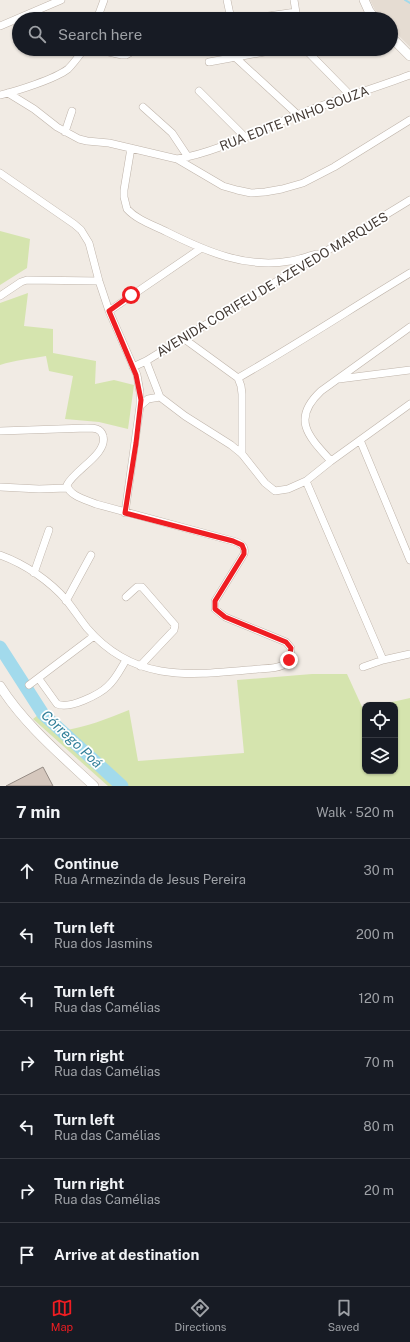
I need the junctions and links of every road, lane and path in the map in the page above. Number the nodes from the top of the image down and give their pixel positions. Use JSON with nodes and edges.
{"nodes":[{"id":1,"x":61,"y":0,"type":"edge"},
{"id":2,"x":104,"y":0,"type":"edge"},
{"id":3,"x":227,"y":0,"type":"edge"},
{"id":4,"x":294,"y":0,"type":"edge"},
{"id":5,"x":364,"y":0,"type":"edge"},
{"id":6,"x":33,"y":12,"type":"edge"},
{"id":7,"x":100,"y":12,"type":"edge"},
{"id":8,"x":230,"y":12,"type":"edge"},
{"id":9,"x":296,"y":12,"type":"edge"},
{"id":10,"x":370,"y":12,"type":"edge"},
{"id":11,"x":12,"y":21,"type":"edge"},
{"id":12,"x":0,"y":26,"type":"edge"},
{"id":13,"x":398,"y":44,"type":"edge"},
{"id":14,"x":79,"y":56,"type":"edge"},
{"id":15,"x":246,"y":56,"type":"edge"},
{"id":16,"x":312,"y":56,"type":"edge"},
{"id":17,"x":410,"y":56,"type":"edge"},
{"id":18,"x":236,"y":58,"type":"junction"},
{"id":19,"x":209,"y":62,"type":"dead end"},
{"id":20,"x":410,"y":75,"type":"edge"},
{"id":21,"x":199,"y":91,"type":"dead end"},
{"id":22,"x":8,"y":93,"type":"junction"},
{"id":23,"x":0,"y":96,"type":"edge"},
{"id":24,"x":351,"y":96,"type":"junction"},
{"id":25,"x":143,"y":107,"type":"dead end"},
{"id":26,"x":72,"y":112,"type":"dead end"},
{"id":27,"x":298,"y":115,"type":"junction"},
{"id":28,"x":410,"y":120,"type":"edge"},
{"id":29,"x":65,"y":132,"type":"junction"},
{"id":30,"x":245,"y":137,"type":"junction"},
{"id":31,"x":131,"y":148,"type":"junction"},
{"id":32,"x":188,"y":157,"type":"junction"},
{"id":33,"x":177,"y":159,"type":"junction"},
{"id":34,"x":0,"y":173,"type":"edge"},
{"id":35,"x":410,"y":200,"type":"edge"},
{"id":36,"x":200,"y":249,"type":"junction"},
{"id":37,"x":327,"y":251,"type":"junction"},
{"id":38,"x":410,"y":273,"type":"edge"},
{"id":39,"x":99,"y":281,"type":"junction"},
{"id":40,"x":0,"y":296,"type":"edge"},
{"id":41,"x":109,"y":311,"type":"junction"},
{"id":42,"x":410,"y":327,"type":"edge"},
{"id":43,"x":183,"y":338,"type":"junction"},
{"id":44,"x":146,"y":361,"type":"junction"},
{"id":45,"x":133,"y":367,"type":"junction"},
{"id":46,"x":410,"y":370,"type":"edge"},
{"id":47,"x":238,"y":378,"type":"junction"},
{"id":48,"x":338,"y":379,"type":"junction"},
{"id":49,"x":160,"y":397,"type":"junction"},
{"id":50,"x":410,"y":404,"type":"edge"},
{"id":51,"x":140,"y":406,"type":"junction"},
{"id":52,"x":0,"y":431,"type":"edge"},
{"id":53,"x":360,"y":440,"type":"junction"},
{"id":54,"x":242,"y":454,"type":"junction"},
{"id":55,"x":330,"y":461,"type":"junction"},
{"id":56,"x":306,"y":481,"type":"junction"},
{"id":57,"x":0,"y":488,"type":"edge"},
{"id":58,"x":67,"y":488,"type":"junction"},
{"id":59,"x":125,"y":513,"type":"junction"},
{"id":60,"x":49,"y":530,"type":"dead end"},
{"id":61,"x":0,"y":555,"type":"edge"},
{"id":62,"x":91,"y":555,"type":"dead end"},
{"id":63,"x":410,"y":560,"type":"edge"},
{"id":64,"x":34,"y":573,"type":"junction"},
{"id":65,"x":126,"y":598,"type":"dead end"},
{"id":66,"x":66,"y":601,"type":"junction"},
{"id":67,"x":94,"y":636,"type":"junction"},
{"id":68,"x":410,"y":654,"type":"edge"},
{"id":69,"x":126,"y":660,"type":"junction"},
{"id":70,"x":383,"y":660,"type":"junction"},
{"id":71,"x":140,"y":666,"type":"junction"},
{"id":72,"x":363,"y":667,"type":"dead end"},
{"id":73,"x":39,"y":679,"type":"junction"},
{"id":74,"x":29,"y":685,"type":"dead end"},
{"id":75,"x":0,"y":686,"type":"edge"},
{"id":76,"x":94,"y":786,"type":"edge"}],
"edges":[{"from":1,"to":6,"type":"street"},
{"from":2,"to":7,"type":"street"},
{"from":3,"to":8,"type":"street"},
{"from":4,"to":9,"type":"street"},
{"from":5,"to":10,"type":"street"},
{"from":11,"to":12,"type":"street"},
{"from":13,"to":17,"type":"street"},
{"from":14,"to":22,"type":"street"},
{"from":15,"to":18,"type":"street"},
{"from":16,"to":24,"type":"street"},
{"from":18,"to":19,"type":"street"},
{"from":18,"to":27,"type":"street"},
{"from":20,"to":24,"type":"street","name":"RUA EDITE PINHO SOUZA"},
{"from":21,"to":30,"type":"street"},
{"from":22,"to":23,"type":"street"},
{"from":22,"to":29,"type":"street"},
{"from":24,"to":27,"type":"street","name":"RUA EDITE PINHO SOUZA"},
{"from":25,"to":32,"type":"street"},
{"from":26,"to":29,"type":"street"},
{"from":27,"to":30,"type":"street","name":"RUA EDITE PINHO SOUZA"},
{"from":28,"to":33,"type":"street"},
{"from":29,"to":31,"type":"street"},
{"from":30,"to":32,"type":"street","name":"RUA EDITE PINHO SOUZA"},
{"from":31,"to":33,"type":"street"},
{"from":31,"to":36,"type":"street"},
{"from":32,"to":33,"type":"street","name":"RUA EDITE PINHO SOUZA"},
{"from":34,"to":39,"type":"street"},
{"from":35,"to":37,"type":"street","name":"AVENIDA CORIFEU DE AZEVEDO MARQUES"},
{"from":36,"to":37,"type":"street"},
{"from":36,"to":41,"type":"street"},
{"from":37,"to":43,"type":"street","name":"AVENIDA CORIFEU DE AZEVEDO MARQUES"},
{"from":38,"to":47,"type":"street"},
{"from":39,"to":40,"type":"street"},
{"from":39,"to":41,"type":"street"},
{"from":41,"to":45,"type":"street"},
{"from":42,"to":48,"type":"street"},
{"from":43,"to":44,"type":"street","name":"AVENIDA CORIFEU DE AZEVEDO MARQUES"},
{"from":43,"to":47,"type":"street"},
{"from":44,"to":45,"type":"street","name":"AVENIDA CORIFEU DE AZEVEDO MARQUES"},
{"from":44,"to":49,"type":"street"},
{"from":45,"to":51,"type":"street"},
{"from":46,"to":48,"type":"street"},
{"from":47,"to":54,"type":"street"},
{"from":48,"to":55,"type":"street"},
{"from":49,"to":51,"type":"street"},
{"from":49,"to":54,"type":"street"},
{"from":50,"to":53,"type":"street"},
{"from":51,"to":59,"type":"street"},
{"from":52,"to":58,"type":"street"},
{"from":53,"to":55,"type":"street"},
{"from":53,"to":63,"type":"street"},
{"from":54,"to":56,"type":"street"},
{"from":55,"to":56,"type":"street"},
{"from":56,"to":70,"type":"street"},
{"from":57,"to":58,"type":"street"},
{"from":58,"to":59,"type":"street"},
{"from":59,"to":71,"type":"street"},
{"from":60,"to":64,"type":"street"},
{"from":61,"to":64,"type":"street"},
{"from":62,"to":66,"type":"street"},
{"from":64,"to":66,"type":"street"},
{"from":65,"to":71,"type":"street"},
{"from":66,"to":67,"type":"street"},
{"from":67,"to":69,"type":"street"},
{"from":67,"to":73,"type":"street"},
{"from":68,"to":70,"type":"street"},
{"from":69,"to":71,"type":"street"},
{"from":69,"to":73,"type":"street"},
{"from":70,"to":72,"type":"street"},
{"from":73,"to":74,"type":"street"},
{"from":75,"to":76,"type":"street"}]}
